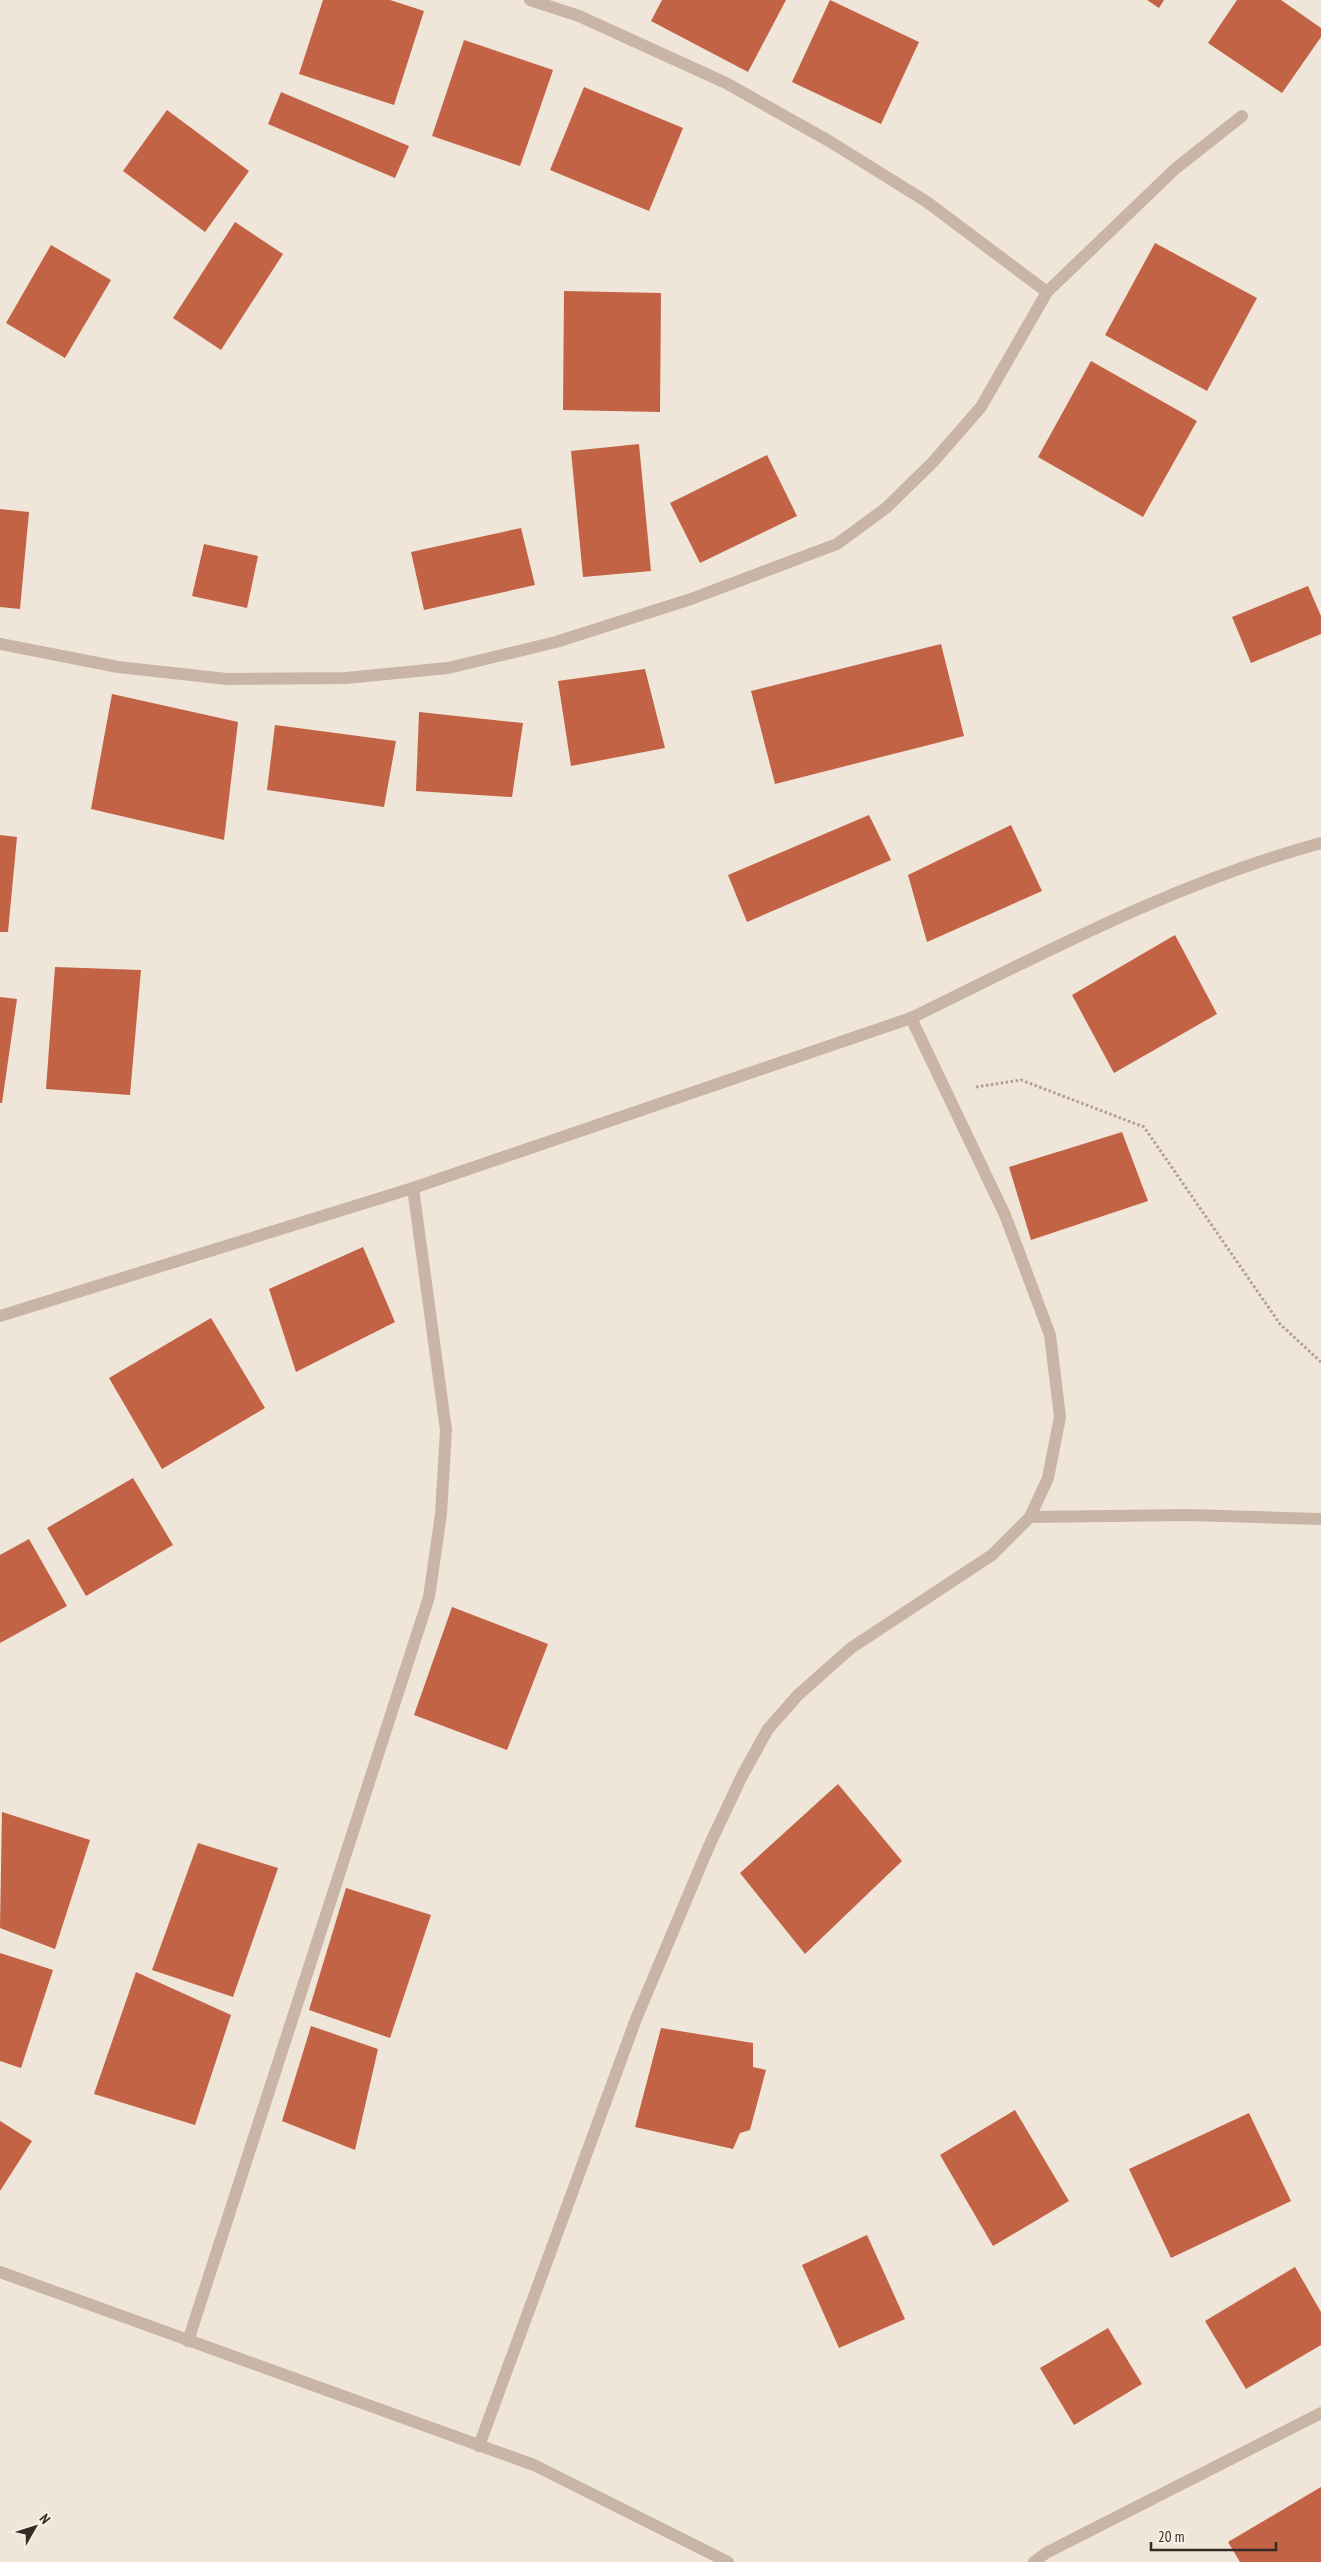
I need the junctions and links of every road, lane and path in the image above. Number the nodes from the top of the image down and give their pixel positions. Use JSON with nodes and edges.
{"nodes":[{"id":1,"x":530,"y":0,"type":"edge"},
{"id":2,"x":1242,"y":116,"type":"dead end"},
{"id":3,"x":1047,"y":292,"type":"junction"},
{"id":4,"x":0,"y":644,"type":"edge"},
{"id":5,"x":1321,"y":843,"type":"edge"},
{"id":6,"x":911,"y":1018,"type":"junction"},
{"id":7,"x":946,"y":1092,"type":"junction"},
{"id":8,"x":413,"y":1188,"type":"junction"},
{"id":9,"x":0,"y":1316,"type":"edge"},
{"id":10,"x":1321,"y":1362,"type":"edge"},
{"id":11,"x":1030,"y":1516,"type":"junction"},
{"id":12,"x":1319,"y":1519,"type":"dead end"},
{"id":13,"x":0,"y":2272,"type":"edge"},
{"id":14,"x":188,"y":2342,"type":"junction"},
{"id":15,"x":1321,"y":2413,"type":"edge"},
{"id":16,"x":479,"y":2446,"type":"junction"},
{"id":17,"x":728,"y":2562,"type":"edge"},
{"id":18,"x":1034,"y":2562,"type":"edge"}],
"edges":[{"from":1,"to":3,"type":"street"},
{"from":2,"to":3,"type":"street"},
{"from":3,"to":4,"type":"street"},
{"from":5,"to":6,"type":"street"},
{"from":6,"to":7,"type":"street"},
{"from":6,"to":8,"type":"street"},
{"from":7,"to":10,"type":"path"},
{"from":7,"to":11,"type":"street"},
{"from":8,"to":9,"type":"street"},
{"from":8,"to":14,"type":"street"},
{"from":11,"to":12,"type":"street"},
{"from":11,"to":16,"type":"street"},
{"from":13,"to":14,"type":"street"},
{"from":14,"to":16,"type":"street"},
{"from":15,"to":18,"type":"street"},
{"from":16,"to":17,"type":"street"}]}
